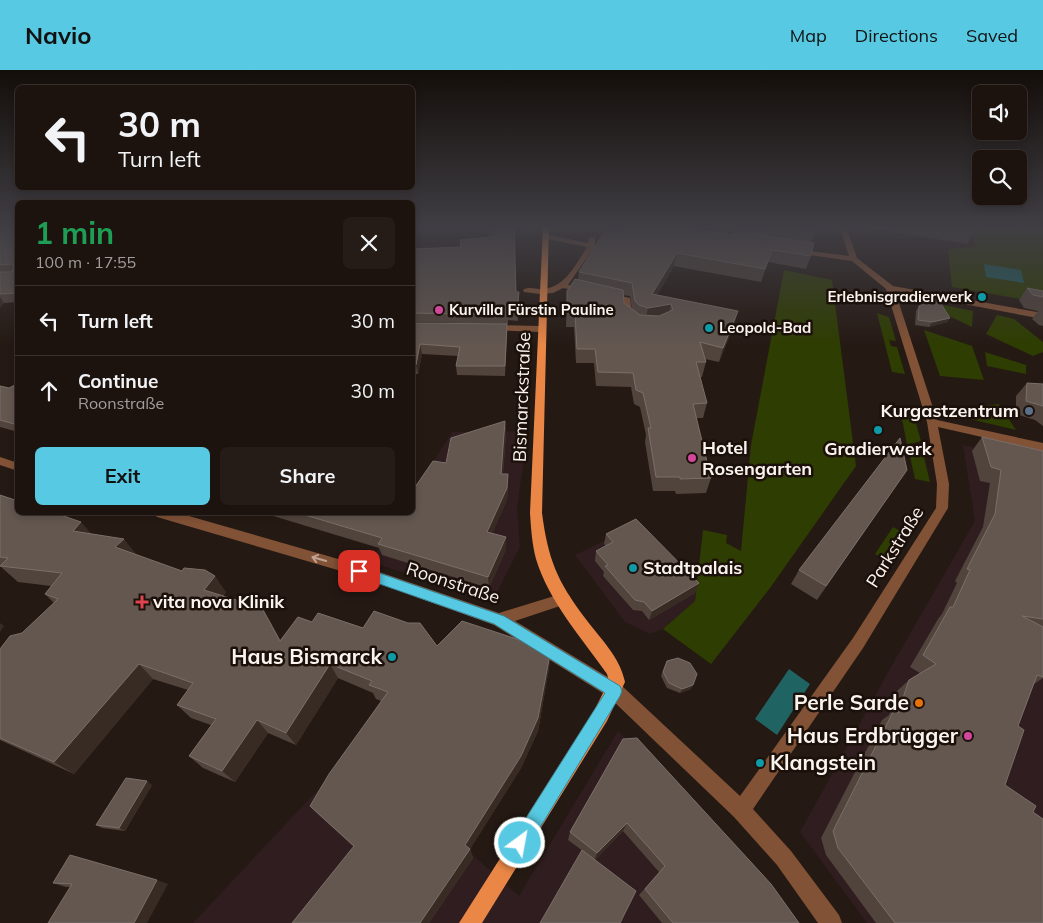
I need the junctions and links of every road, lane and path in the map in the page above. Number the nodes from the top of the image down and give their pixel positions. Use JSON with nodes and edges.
{"nodes":[{"id":1,"x":544,"y":266,"type":"edge"},
{"id":2,"x":577,"y":266,"type":"edge"},
{"id":3,"x":862,"y":266,"type":"edge"},
{"id":4,"x":563,"y":286,"type":"junction"},
{"id":5,"x":890,"y":288,"type":"junction"},
{"id":6,"x":527,"y":290,"type":"dead end"},
{"id":7,"x":543,"y":294,"type":"junction"},
{"id":8,"x":1043,"y":316,"type":"edge"},
{"id":9,"x":638,"y":325,"type":"edge"},
{"id":10,"x":482,"y":328,"type":"edge"},
{"id":11,"x":541,"y":329,"type":"junction"},
{"id":12,"x":932,"y":422,"type":"junction"},
{"id":13,"x":1043,"y":447,"type":"edge"},
{"id":14,"x":0,"y":461,"type":"edge"},
{"id":15,"x":15,"y":466,"type":"edge"},
{"id":16,"x":167,"y":515,"type":"edge"},
{"id":17,"x":564,"y":599,"type":"junction"},
{"id":18,"x":499,"y":620,"type":"junction"},
{"id":19,"x":614,"y":691,"type":"junction"},
{"id":20,"x":741,"y":810,"type":"junction"},
{"id":21,"x":470,"y":923,"type":"edge"},
{"id":22,"x":831,"y":923,"type":"edge"}],
"edges":[{"from":1,"to":7,"type":"main road","name":"Bismarckstraße"},
{"from":2,"to":4,"type":"street"},
{"from":3,"to":5,"type":"street"},
{"from":4,"to":7,"type":"street"},
{"from":4,"to":9,"type":"street"},
{"from":5,"to":8,"type":"street"},
{"from":5,"to":12,"type":"street","name":"Parkstraße"},
{"from":6,"to":7,"type":"street"},
{"from":7,"to":11,"type":"main road","name":"Bismarckstraße"},
{"from":10,"to":11,"type":"street"},
{"from":11,"to":17,"type":"main road","name":"Bismarckstraße"},
{"from":12,"to":13,"type":"street"},
{"from":12,"to":20,"type":"street","name":"Parkstraße"},
{"from":14,"to":15,"type":"street"},
{"from":18,"to":16,"type":"street","name":"Roonstraße","one_way":true},
{"from":17,"to":18,"type":"street","name":"Roonstraße"},
{"from":17,"to":19,"type":"main road","name":"Bismarckstraße"},
{"from":18,"to":19,"type":"street"},
{"from":19,"to":20,"type":"street"},
{"from":19,"to":21,"type":"main road"},
{"from":20,"to":22,"type":"street"}]}
